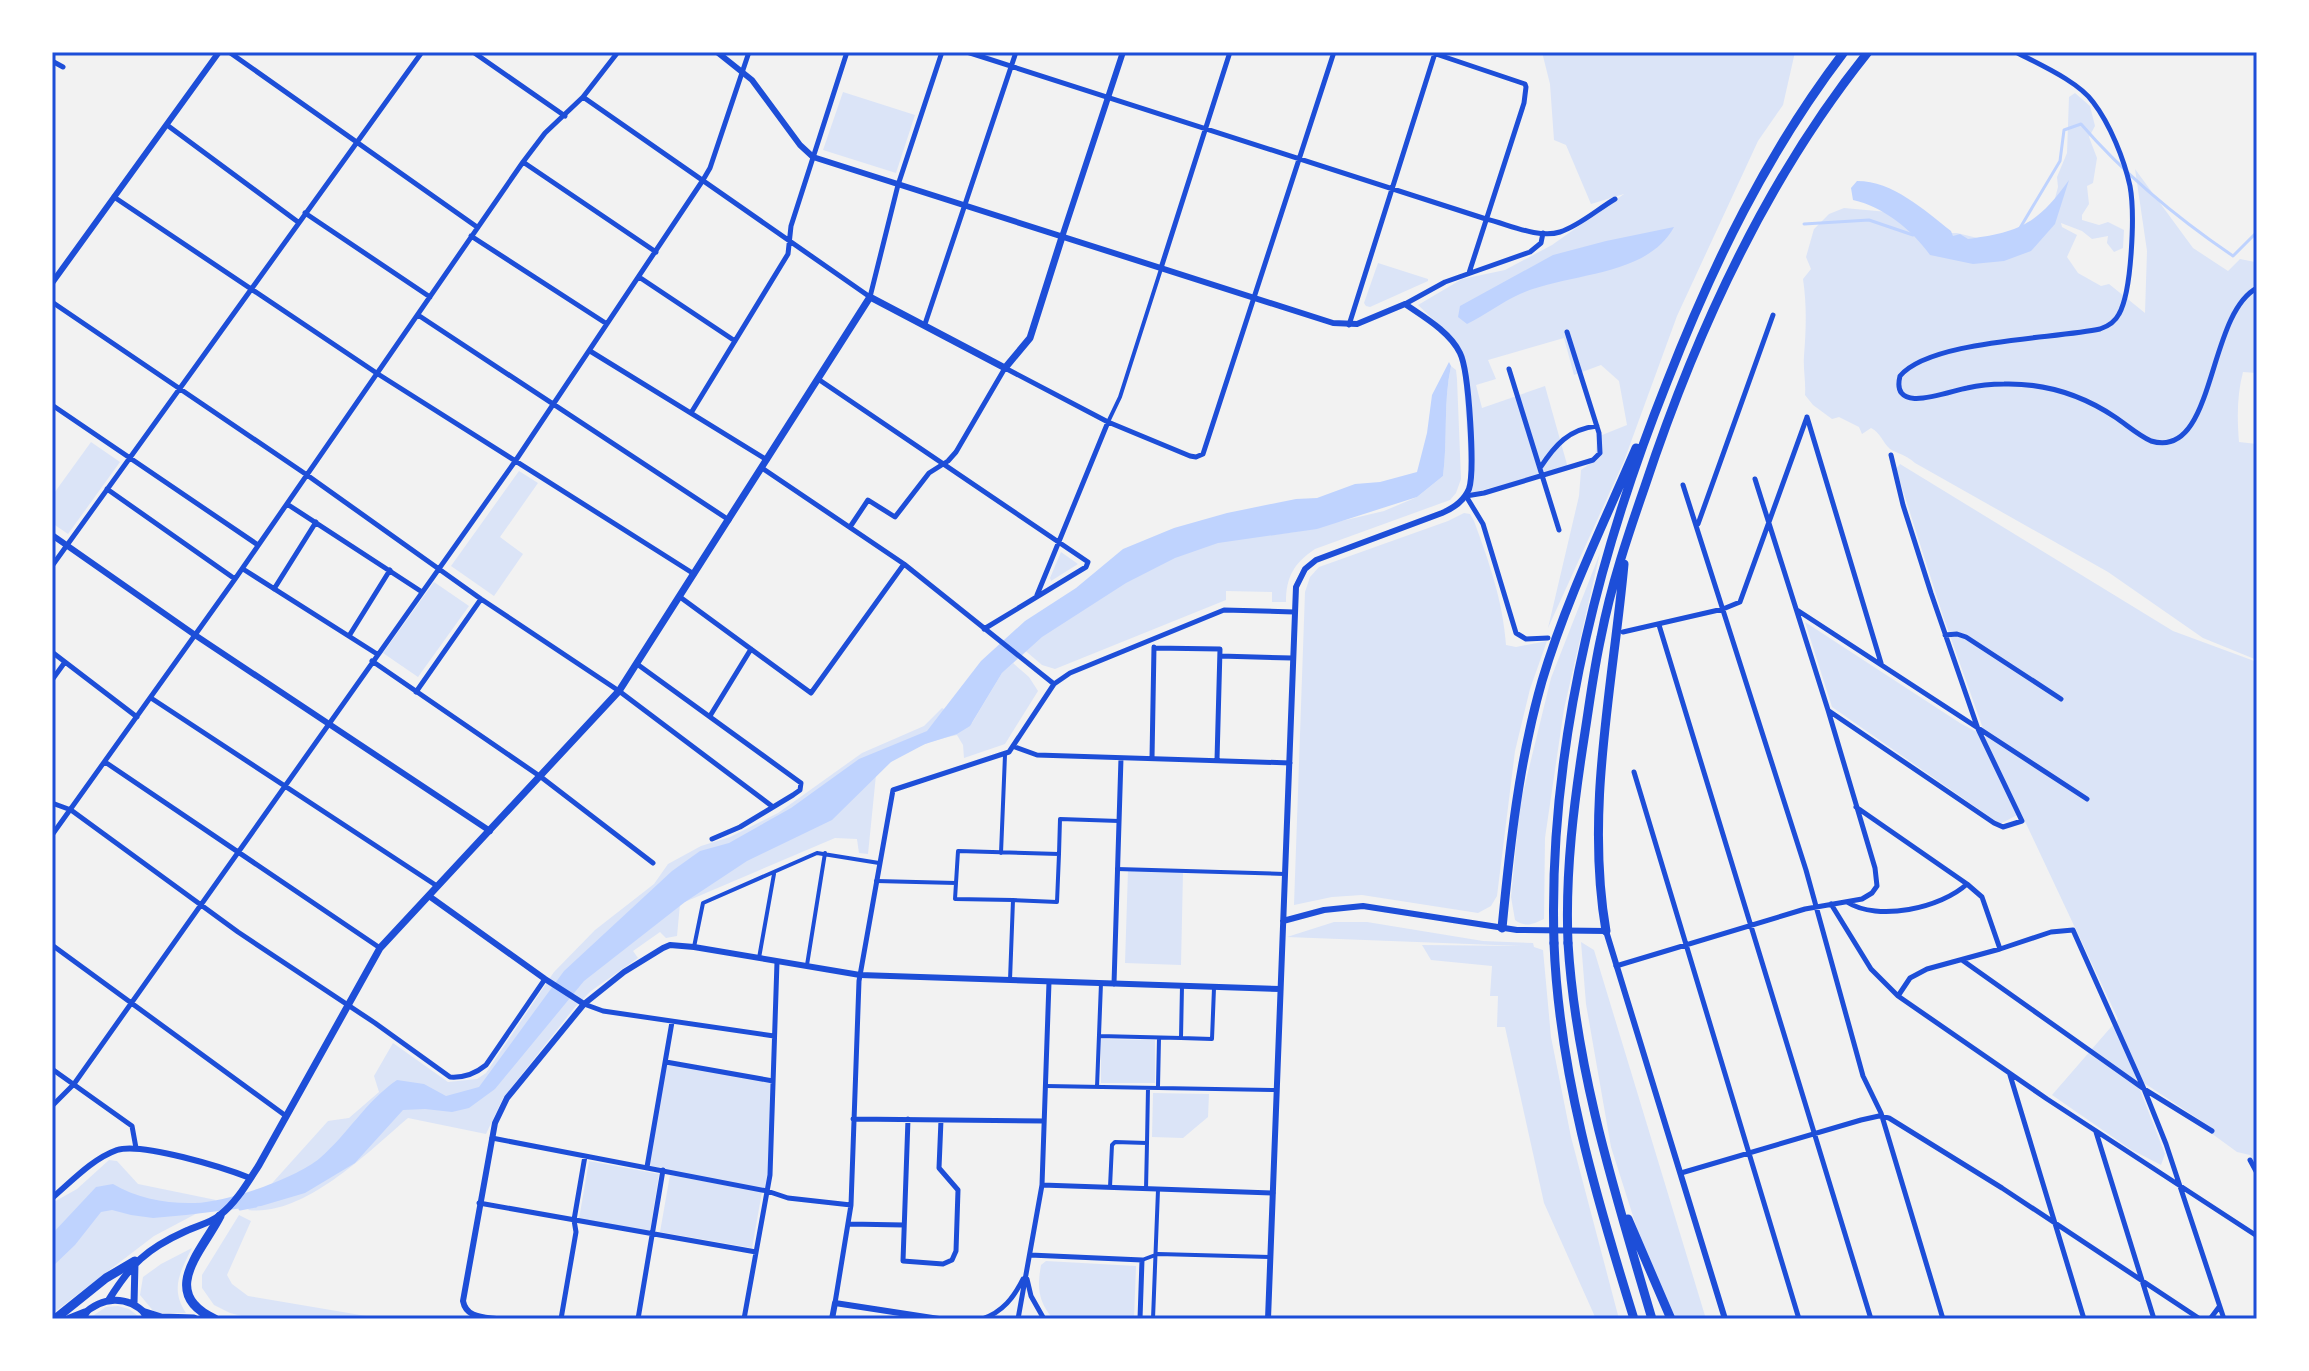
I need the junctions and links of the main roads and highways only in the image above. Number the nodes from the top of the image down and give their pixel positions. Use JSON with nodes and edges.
{"nodes":[{"id":1,"x":1844,"y":52,"type":"edge"},
{"id":2,"x":1868,"y":52,"type":"edge"},
{"id":3,"x":1062,"y":237,"type":"road end"},
{"id":4,"x":1672,"y":368,"type":"junction"},
{"id":5,"x":1627,"y":541,"type":"junction"},
{"id":6,"x":1502,"y":928,"type":"road end"},
{"id":7,"x":1606,"y":931,"type":"road end"},
{"id":8,"x":1610,"y":1171,"type":"junction"},
{"id":9,"x":220,"y":1216,"type":"junction"},
{"id":10,"x":135,"y":1261,"type":"junction"},
{"id":11,"x":108,"y":1301,"type":"junction"},
{"id":12,"x":134,"y":1304,"type":"junction"},
{"id":13,"x":82,"y":1316,"type":"edge"},
{"id":14,"x":148,"y":1316,"type":"edge"},
{"id":15,"x":55,"y":1319,"type":"edge"},
{"id":16,"x":70,"y":1319,"type":"edge"},
{"id":17,"x":194,"y":1319,"type":"edge"},
{"id":18,"x":215,"y":1319,"type":"edge"},
{"id":19,"x":1634,"y":1319,"type":"edge"},
{"id":20,"x":1652,"y":1319,"type":"edge"},
{"id":21,"x":1671,"y":1319,"type":"edge"}],
"edges":[{"from":1,"to":4,"type":"highway"},
{"from":2,"to":5,"type":"highway"},
{"from":3,"to":9,"type":"main road"},
{"from":4,"to":6,"type":"highway"},
{"from":4,"to":19,"type":"highway"},
{"from":5,"to":7,"type":"highway"},
{"from":5,"to":8,"type":"highway"},
{"from":8,"to":20,"type":"highway"},
{"from":8,"to":21,"type":"highway"},
{"from":9,"to":10,"type":"main road"},
{"from":9,"to":18,"type":"highway"},
{"from":10,"to":11,"type":"main road"},
{"from":10,"to":12,"type":"main road"},
{"from":10,"to":15,"type":"highway"},
{"from":11,"to":12,"type":"main road"},
{"from":11,"to":13,"type":"main road"},
{"from":12,"to":14,"type":"main road"},
{"from":13,"to":16,"type":"highway"},
{"from":14,"to":17,"type":"highway"}]}
